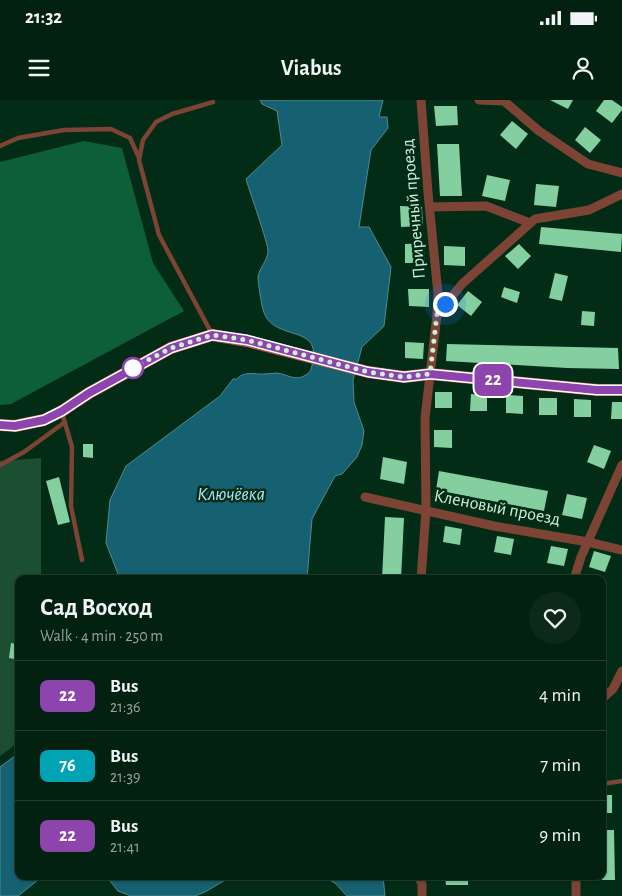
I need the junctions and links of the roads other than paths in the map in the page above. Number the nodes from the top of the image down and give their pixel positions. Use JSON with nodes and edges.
{"nodes":[{"id":1,"x":421,"y":100,"type":"edge"},
{"id":2,"x":479,"y":100,"type":"edge"},
{"id":3,"x":213,"y":102,"type":"dead end"},
{"id":4,"x":0,"y":146,"type":"edge"},
{"id":5,"x":139,"y":160,"type":"junction"},
{"id":6,"x":622,"y":173,"type":"edge"},
{"id":7,"x":622,"y":194,"type":"edge"},
{"id":8,"x":430,"y":207,"type":"junction"},
{"id":9,"x":530,"y":223,"type":"junction"},
{"id":10,"x":437,"y":314,"type":"junction"},
{"id":11,"x":212,"y":335,"type":"junction"},
{"id":12,"x":430,"y":374,"type":"junction"},
{"id":13,"x":622,"y":390,"type":"edge"},
{"id":14,"x":63,"y":416,"type":"junction"},
{"id":15,"x":0,"y":425,"type":"edge"},
{"id":16,"x":0,"y":465,"type":"edge"},
{"id":17,"x":622,"y":466,"type":"edge"},
{"id":18,"x":365,"y":497,"type":"dead end"},
{"id":19,"x":426,"y":510,"type":"junction"},
{"id":20,"x":588,"y":542,"type":"junction"},
{"id":21,"x":622,"y":550,"type":"edge"},
{"id":22,"x":82,"y":560,"type":"dead end"},
{"id":23,"x":421,"y":575,"type":"edge"},
{"id":24,"x":576,"y":575,"type":"edge"},
{"id":25,"x":622,"y":671,"type":"edge"},
{"id":26,"x":606,"y":695,"type":"edge"},
{"id":27,"x":622,"y":781,"type":"edge"},
{"id":28,"x":606,"y":783,"type":"edge"},
{"id":29,"x":420,"y":880,"type":"edge"},
{"id":30,"x":576,"y":880,"type":"edge"},
{"id":31,"x":422,"y":896,"type":"edge"},
{"id":32,"x":576,"y":896,"type":"edge"}],
"edges":[{"from":1,"to":8,"type":"street","name":"Приречный проезд"},
{"from":2,"to":6,"type":"street"},
{"from":3,"to":5,"type":"lane"},
{"from":4,"to":5,"type":"lane"},
{"from":5,"to":11,"type":"lane"},
{"from":7,"to":9,"type":"street"},
{"from":8,"to":9,"type":"street"},
{"from":8,"to":10,"type":"street","name":"Приречный проезд"},
{"from":9,"to":10,"type":"street"},
{"from":10,"to":12,"type":"street","name":"Приречный проезд"},
{"from":11,"to":12,"type":"street"},
{"from":11,"to":14,"type":"street"},
{"from":12,"to":13,"type":"street"},
{"from":12,"to":19,"type":"street","name":"Приречный проезд"},
{"from":14,"to":15,"type":"street"},
{"from":14,"to":16,"type":"lane"},
{"from":14,"to":22,"type":"lane"},
{"from":17,"to":20,"type":"street"},
{"from":18,"to":19,"type":"street","name":"Кленовый проезд"},
{"from":19,"to":20,"type":"street","name":"Кленовый проезд"},
{"from":19,"to":23,"type":"street","name":"Приречный проезд"},
{"from":20,"to":21,"type":"street","name":"Кленовый проезд"},
{"from":20,"to":24,"type":"street"},
{"from":25,"to":26,"type":"street"},
{"from":27,"to":28,"type":"lane"},
{"from":29,"to":31,"type":"street"},
{"from":30,"to":32,"type":"street"}]}
